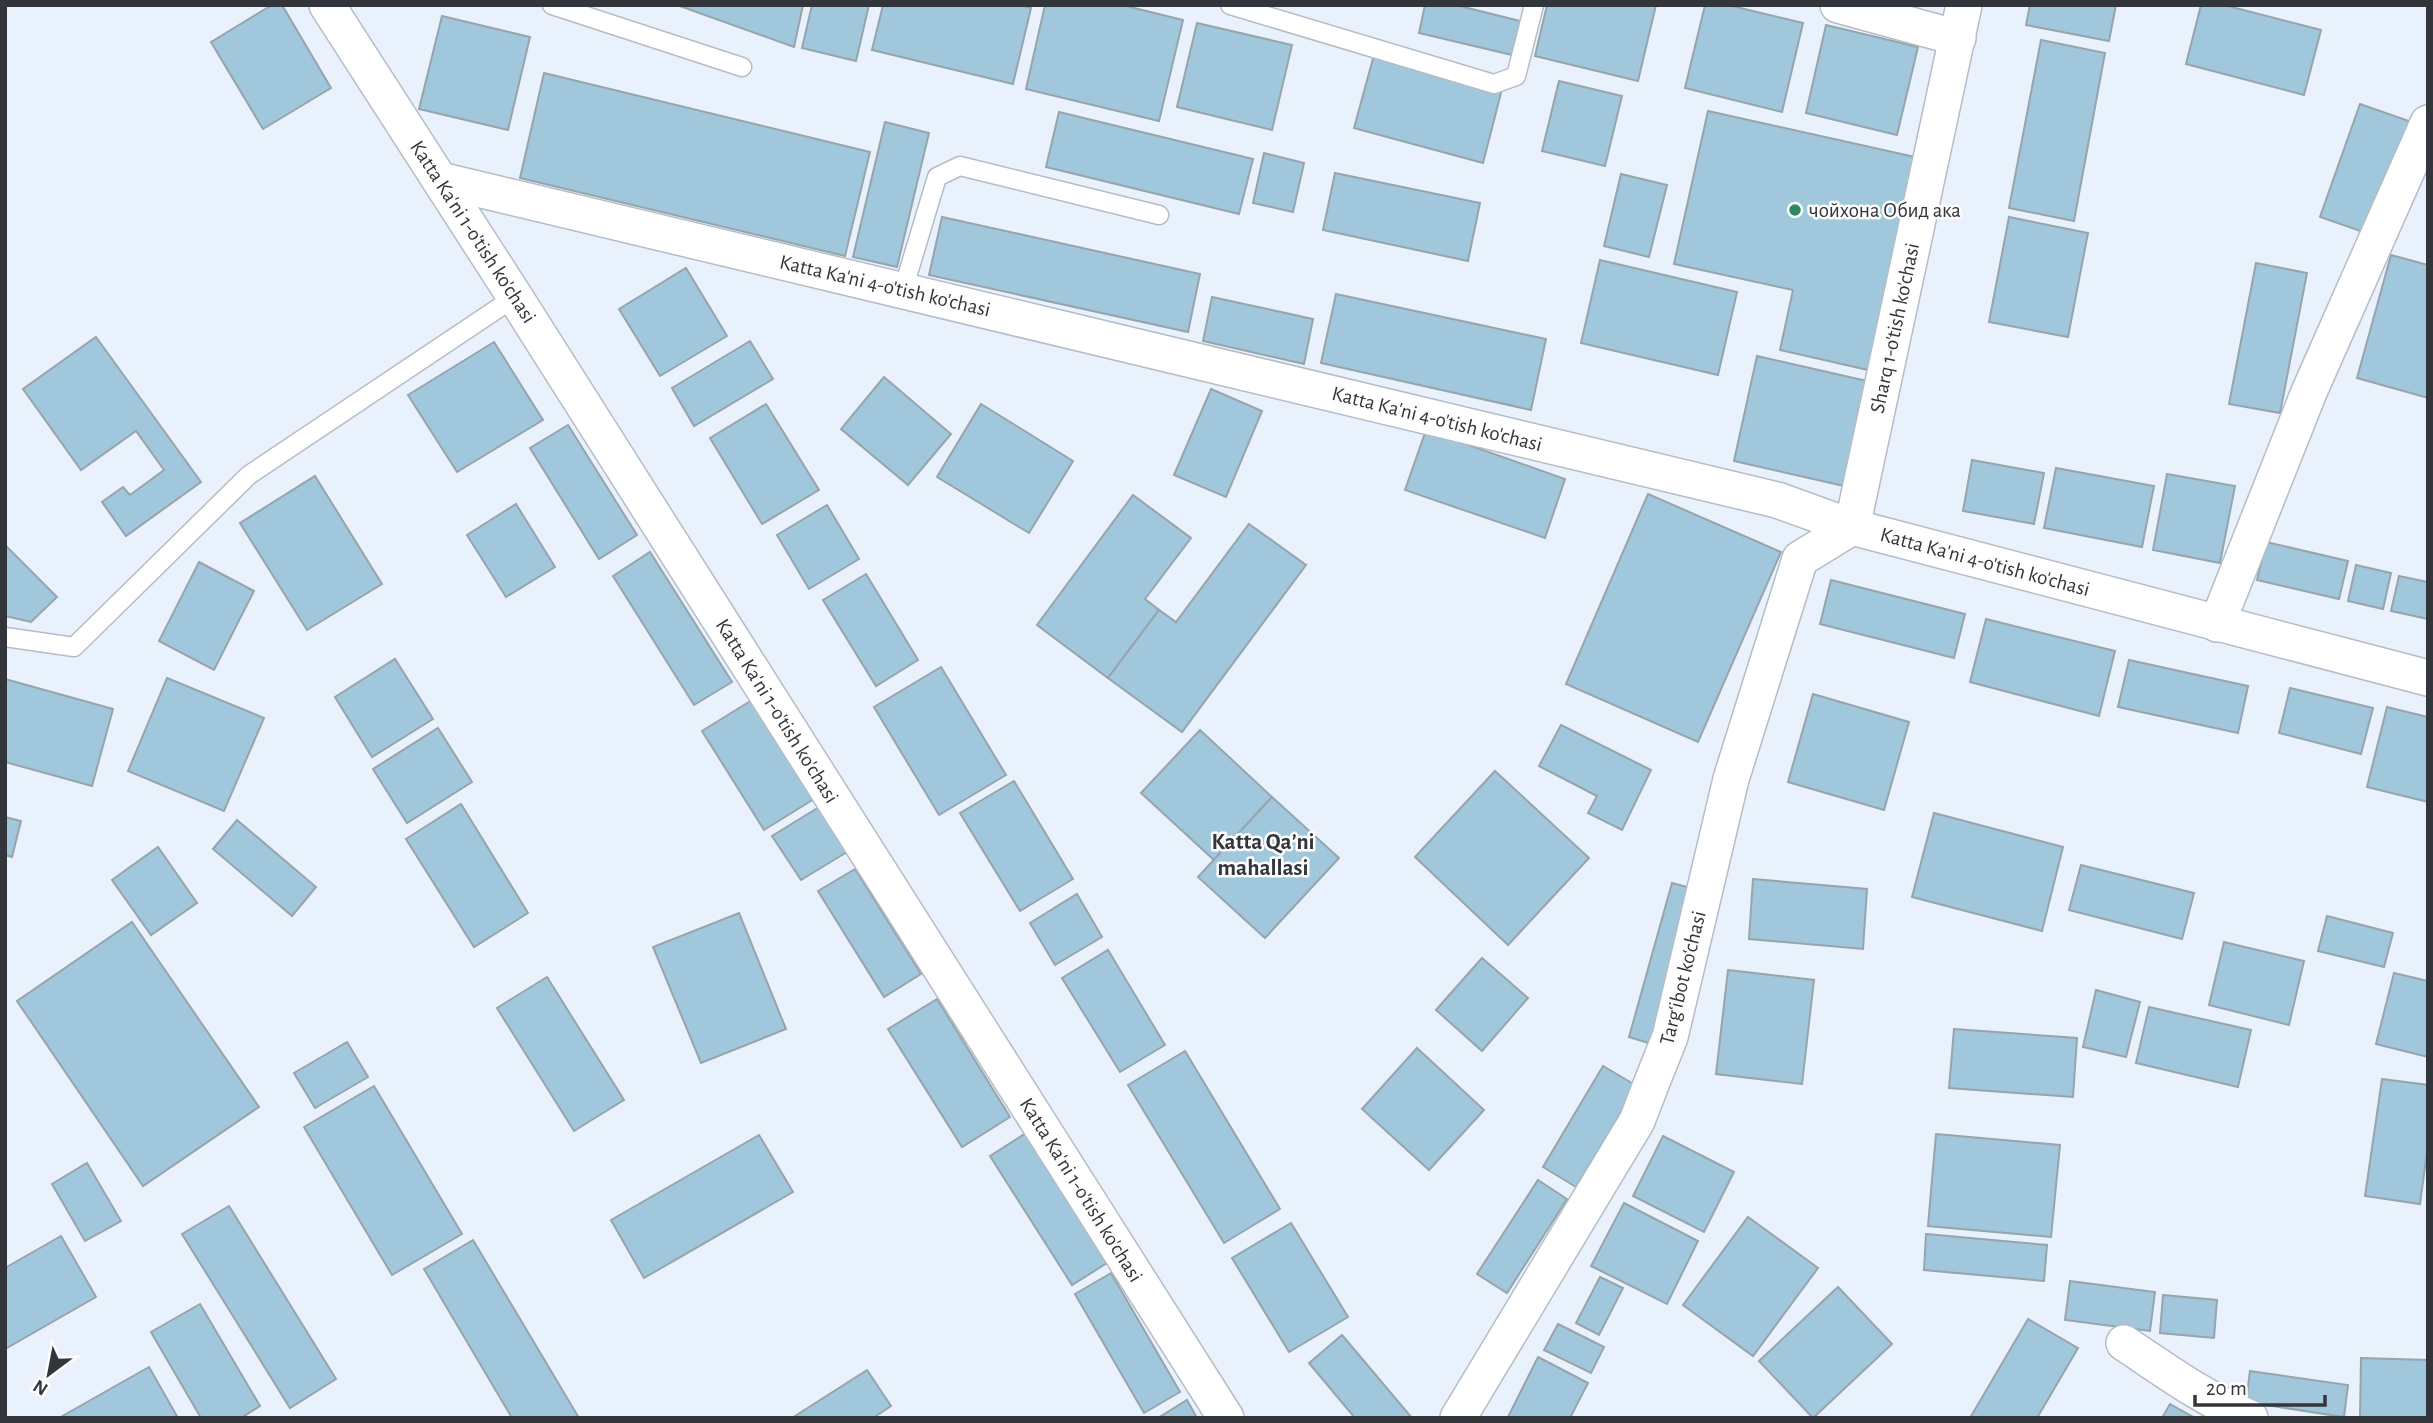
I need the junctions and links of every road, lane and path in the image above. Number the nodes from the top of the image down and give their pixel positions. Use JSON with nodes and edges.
{"nodes":[{"id":1,"x":327,"y":5,"type":"edge"},
{"id":2,"x":552,"y":5,"type":"edge"},
{"id":3,"x":1230,"y":5,"type":"edge"},
{"id":4,"x":1534,"y":5,"type":"edge"},
{"id":5,"x":1838,"y":5,"type":"edge"},
{"id":6,"x":1961,"y":22,"type":"edge"},
{"id":7,"x":742,"y":67,"type":"dead end"},
{"id":8,"x":2428,"y":122,"type":"edge"},
{"id":9,"x":440,"y":180,"type":"junction"},
{"id":10,"x":1159,"y":215,"type":"dead end"},
{"id":11,"x":902,"y":290,"type":"junction"},
{"id":12,"x":515,"y":297,"type":"junction"},
{"id":13,"x":1852,"y":527,"type":"junction"},
{"id":14,"x":2217,"y":624,"type":"junction"},
{"id":15,"x":5,"y":637,"type":"edge"},
{"id":16,"x":2428,"y":678,"type":"edge"},
{"id":17,"x":2124,"y":1343,"type":"dead end"},
{"id":18,"x":1226,"y":1418,"type":"edge"},
{"id":19,"x":1458,"y":1418,"type":"edge"},
{"id":20,"x":2250,"y":1418,"type":"edge"}],
"edges":[{"from":1,"to":9,"type":"street","name":"Katta Ka'ni 1-o'tish ko'chasi"},
{"from":2,"to":7,"type":"lane"},
{"from":3,"to":4,"type":"lane"},
{"from":5,"to":6,"type":"street"},
{"from":6,"to":13,"type":"street","name":"Sharq 1-o'tish ko'chasi"},
{"from":8,"to":14,"type":"street"},
{"from":9,"to":11,"type":"street","name":"Katta Ka'ni 4-o'tish ko'chasi"},
{"from":9,"to":12,"type":"street","name":"Katta Ka'ni 1-o'tish ko'chasi"},
{"from":10,"to":11,"type":"lane"},
{"from":11,"to":13,"type":"street","name":"Katta Ka'ni 4-o'tish ko'chasi"},
{"from":12,"to":15,"type":"lane"},
{"from":12,"to":18,"type":"street","name":"Katta Ka'ni 1-o'tish ko'chasi"},
{"from":13,"to":14,"type":"street","name":"Katta Ka'ni 4-o'tish ko'chasi"},
{"from":13,"to":19,"type":"street","name":"Targ‘ibot ko‘chasi"},
{"from":14,"to":16,"type":"street","name":"Katta Ka'ni 4-o'tish ko'chasi"},
{"from":17,"to":20,"type":"street"}]}
